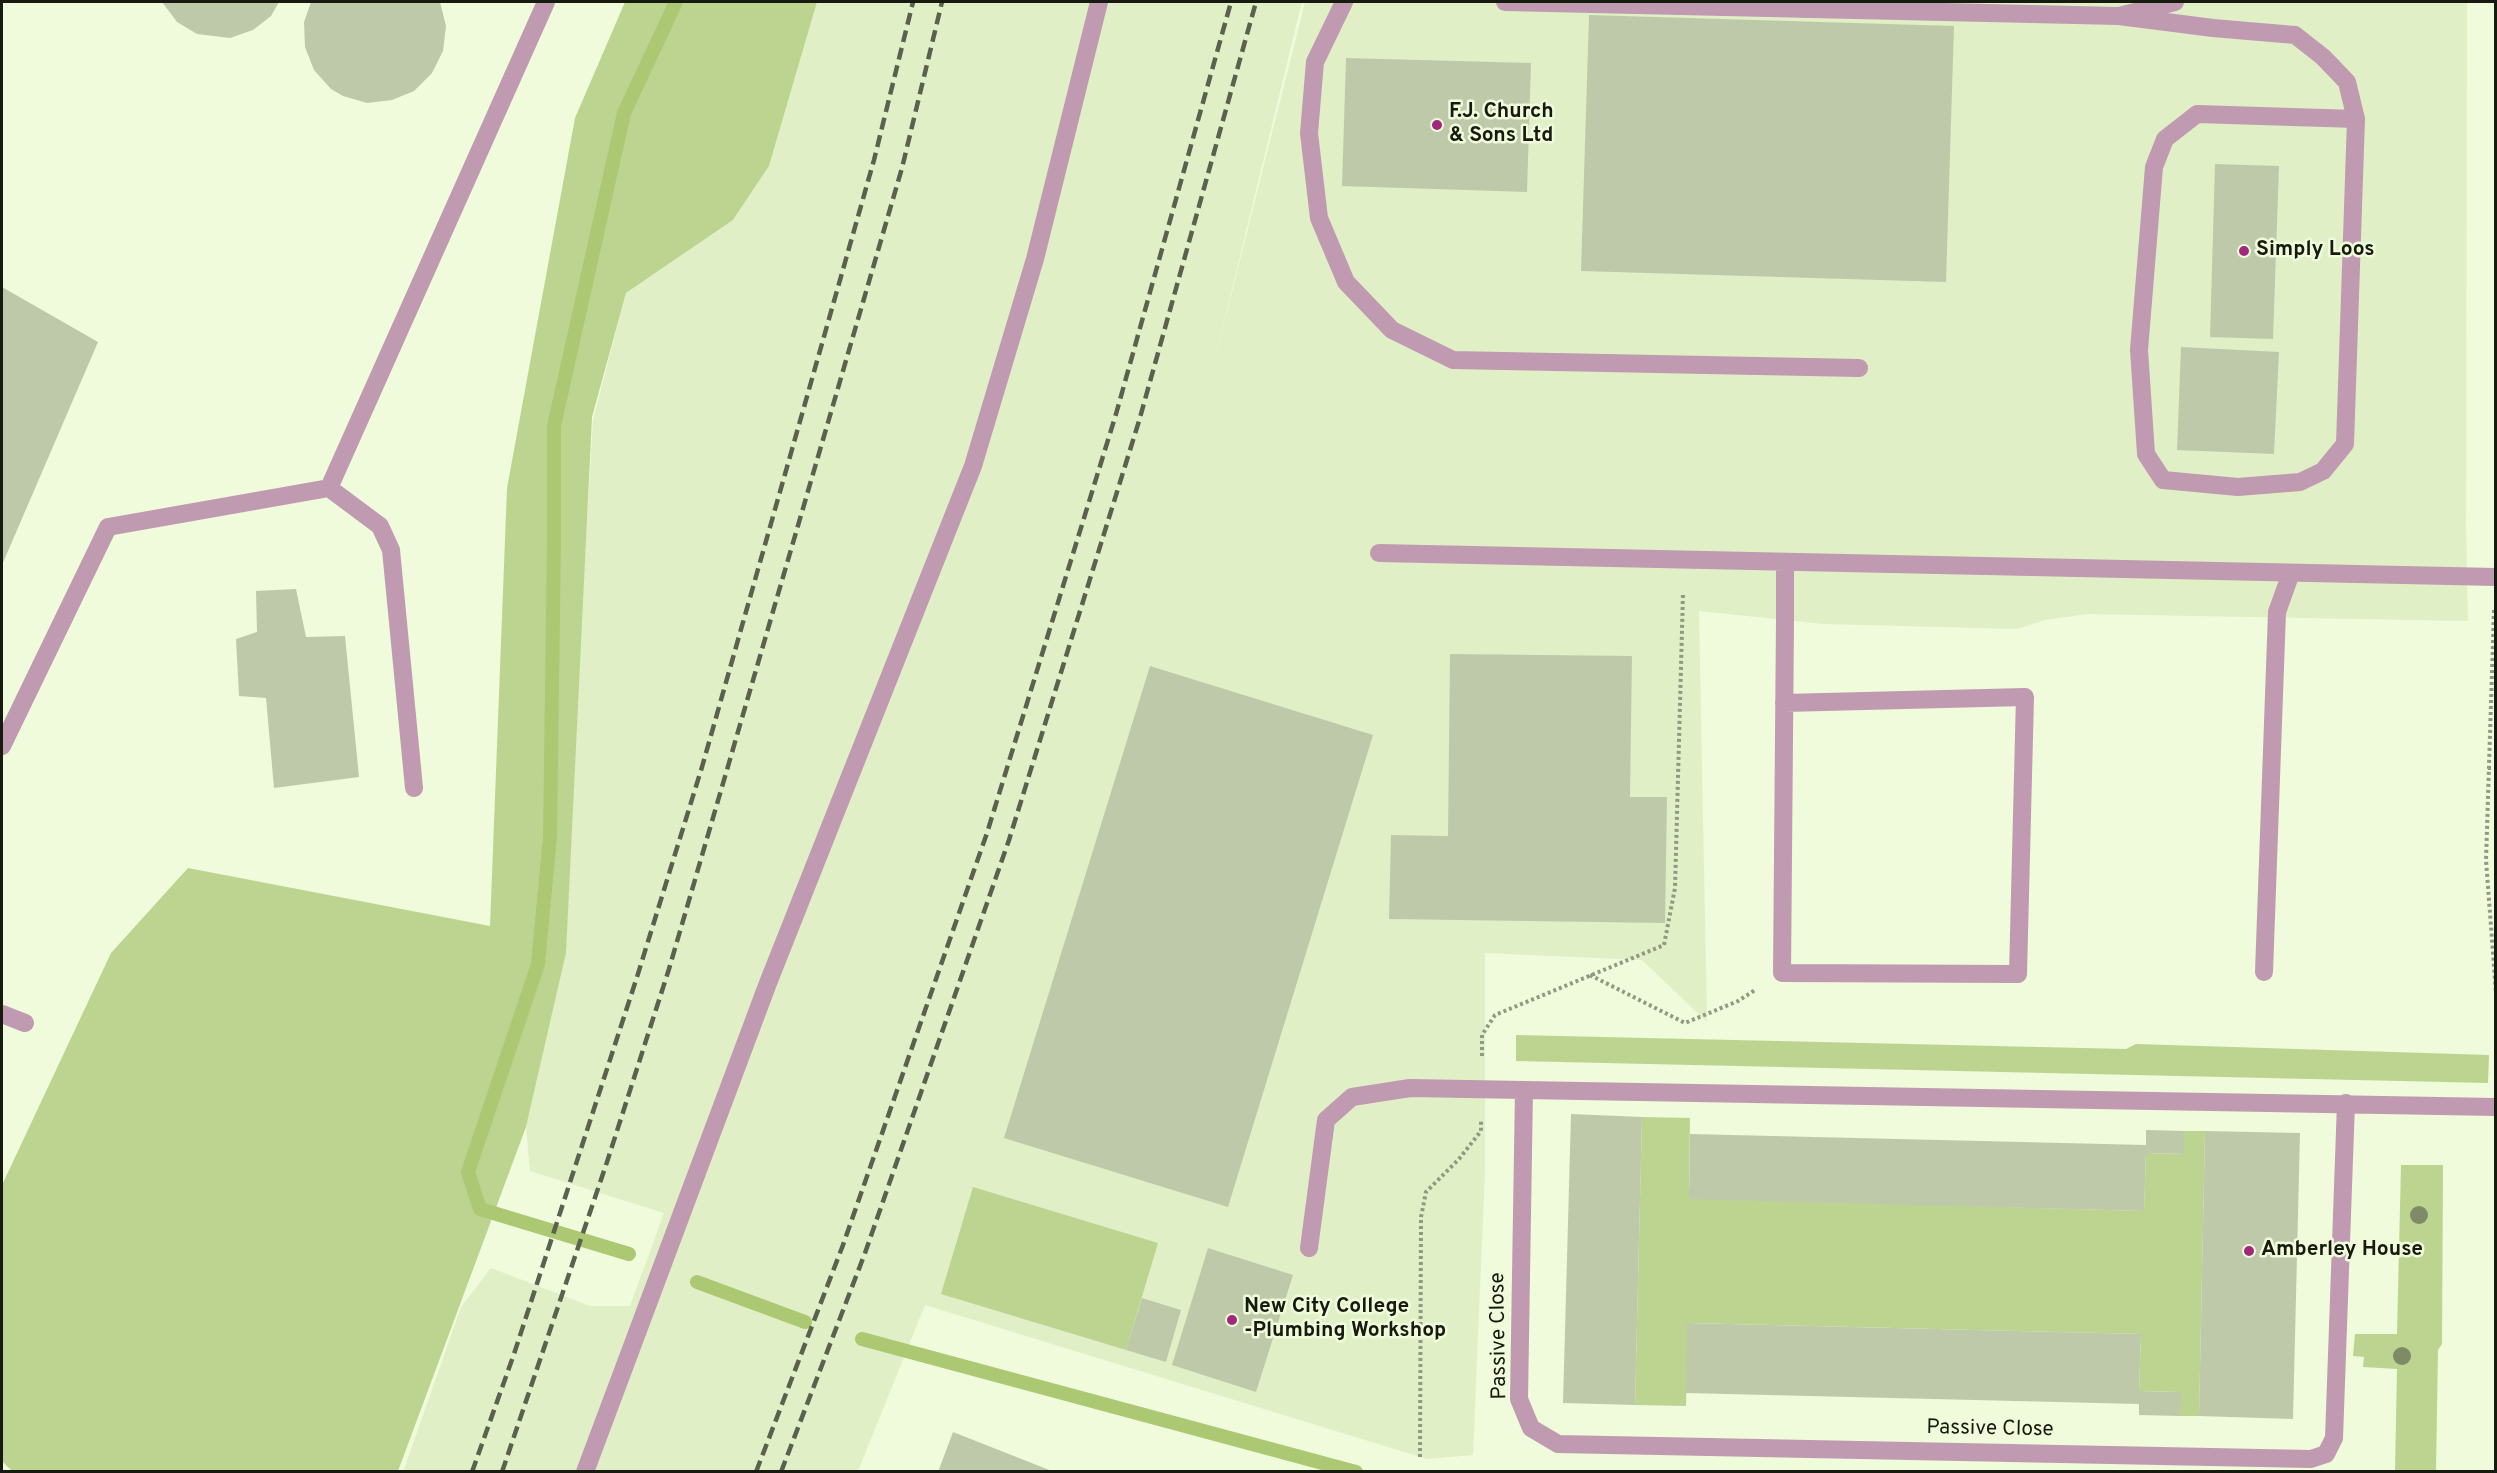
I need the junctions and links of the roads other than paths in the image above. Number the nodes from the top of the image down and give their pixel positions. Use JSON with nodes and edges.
{"nodes":[{"id":1,"x":546,"y":2,"type":"edge"},
{"id":2,"x":1099,"y":2,"type":"edge"},
{"id":3,"x":1344,"y":2,"type":"edge"},
{"id":4,"x":1505,"y":2,"type":"edge"},
{"id":5,"x":2175,"y":2,"type":"edge"},
{"id":6,"x":2119,"y":16,"type":"junction"},
{"id":7,"x":2356,"y":119,"type":"junction"},
{"id":8,"x":1859,"y":368,"type":"dead end"},
{"id":9,"x":329,"y":488,"type":"junction"},
{"id":10,"x":1378,"y":553,"type":"dead end"},
{"id":11,"x":1785,"y":562,"type":"junction"},
{"id":12,"x":2291,"y":573,"type":"junction"},
{"id":13,"x":2496,"y":577,"type":"edge"},
{"id":14,"x":1784,"y":703,"type":"junction"},
{"id":15,"x":2,"y":746,"type":"edge"},
{"id":16,"x":414,"y":788,"type":"dead end"},
{"id":17,"x":2264,"y":972,"type":"dead end"},
{"id":18,"x":2,"y":1014,"type":"edge"},
{"id":19,"x":25,"y":1023,"type":"dead end"},
{"id":20,"x":1524,"y":1090,"type":"junction"},
{"id":21,"x":2346,"y":1103,"type":"junction"},
{"id":22,"x":2496,"y":1107,"type":"edge"},
{"id":23,"x":1309,"y":1248,"type":"dead end"},
{"id":24,"x":585,"y":1472,"type":"edge"}],
"edges":[{"from":1,"to":9,"type":"street"},
{"from":2,"to":24,"type":"street"},
{"from":3,"to":8,"type":"street"},
{"from":4,"to":6,"type":"street"},
{"from":5,"to":6,"type":"street"},
{"from":6,"to":7,"type":"street"},
{"from":7,"to":7,"type":"street"},
{"from":9,"to":15,"type":"street"},
{"from":9,"to":16,"type":"street"},
{"from":10,"to":11,"type":"street"},
{"from":11,"to":12,"type":"street"},
{"from":11,"to":14,"type":"street"},
{"from":12,"to":13,"type":"street"},
{"from":12,"to":17,"type":"street"},
{"from":14,"to":14,"type":"street"},
{"from":18,"to":19,"type":"street"},
{"from":20,"to":21,"type":"street"},
{"from":20,"to":21,"type":"street","name":"Passive Close"},
{"from":20,"to":23,"type":"street"},
{"from":21,"to":22,"type":"street"}]}
